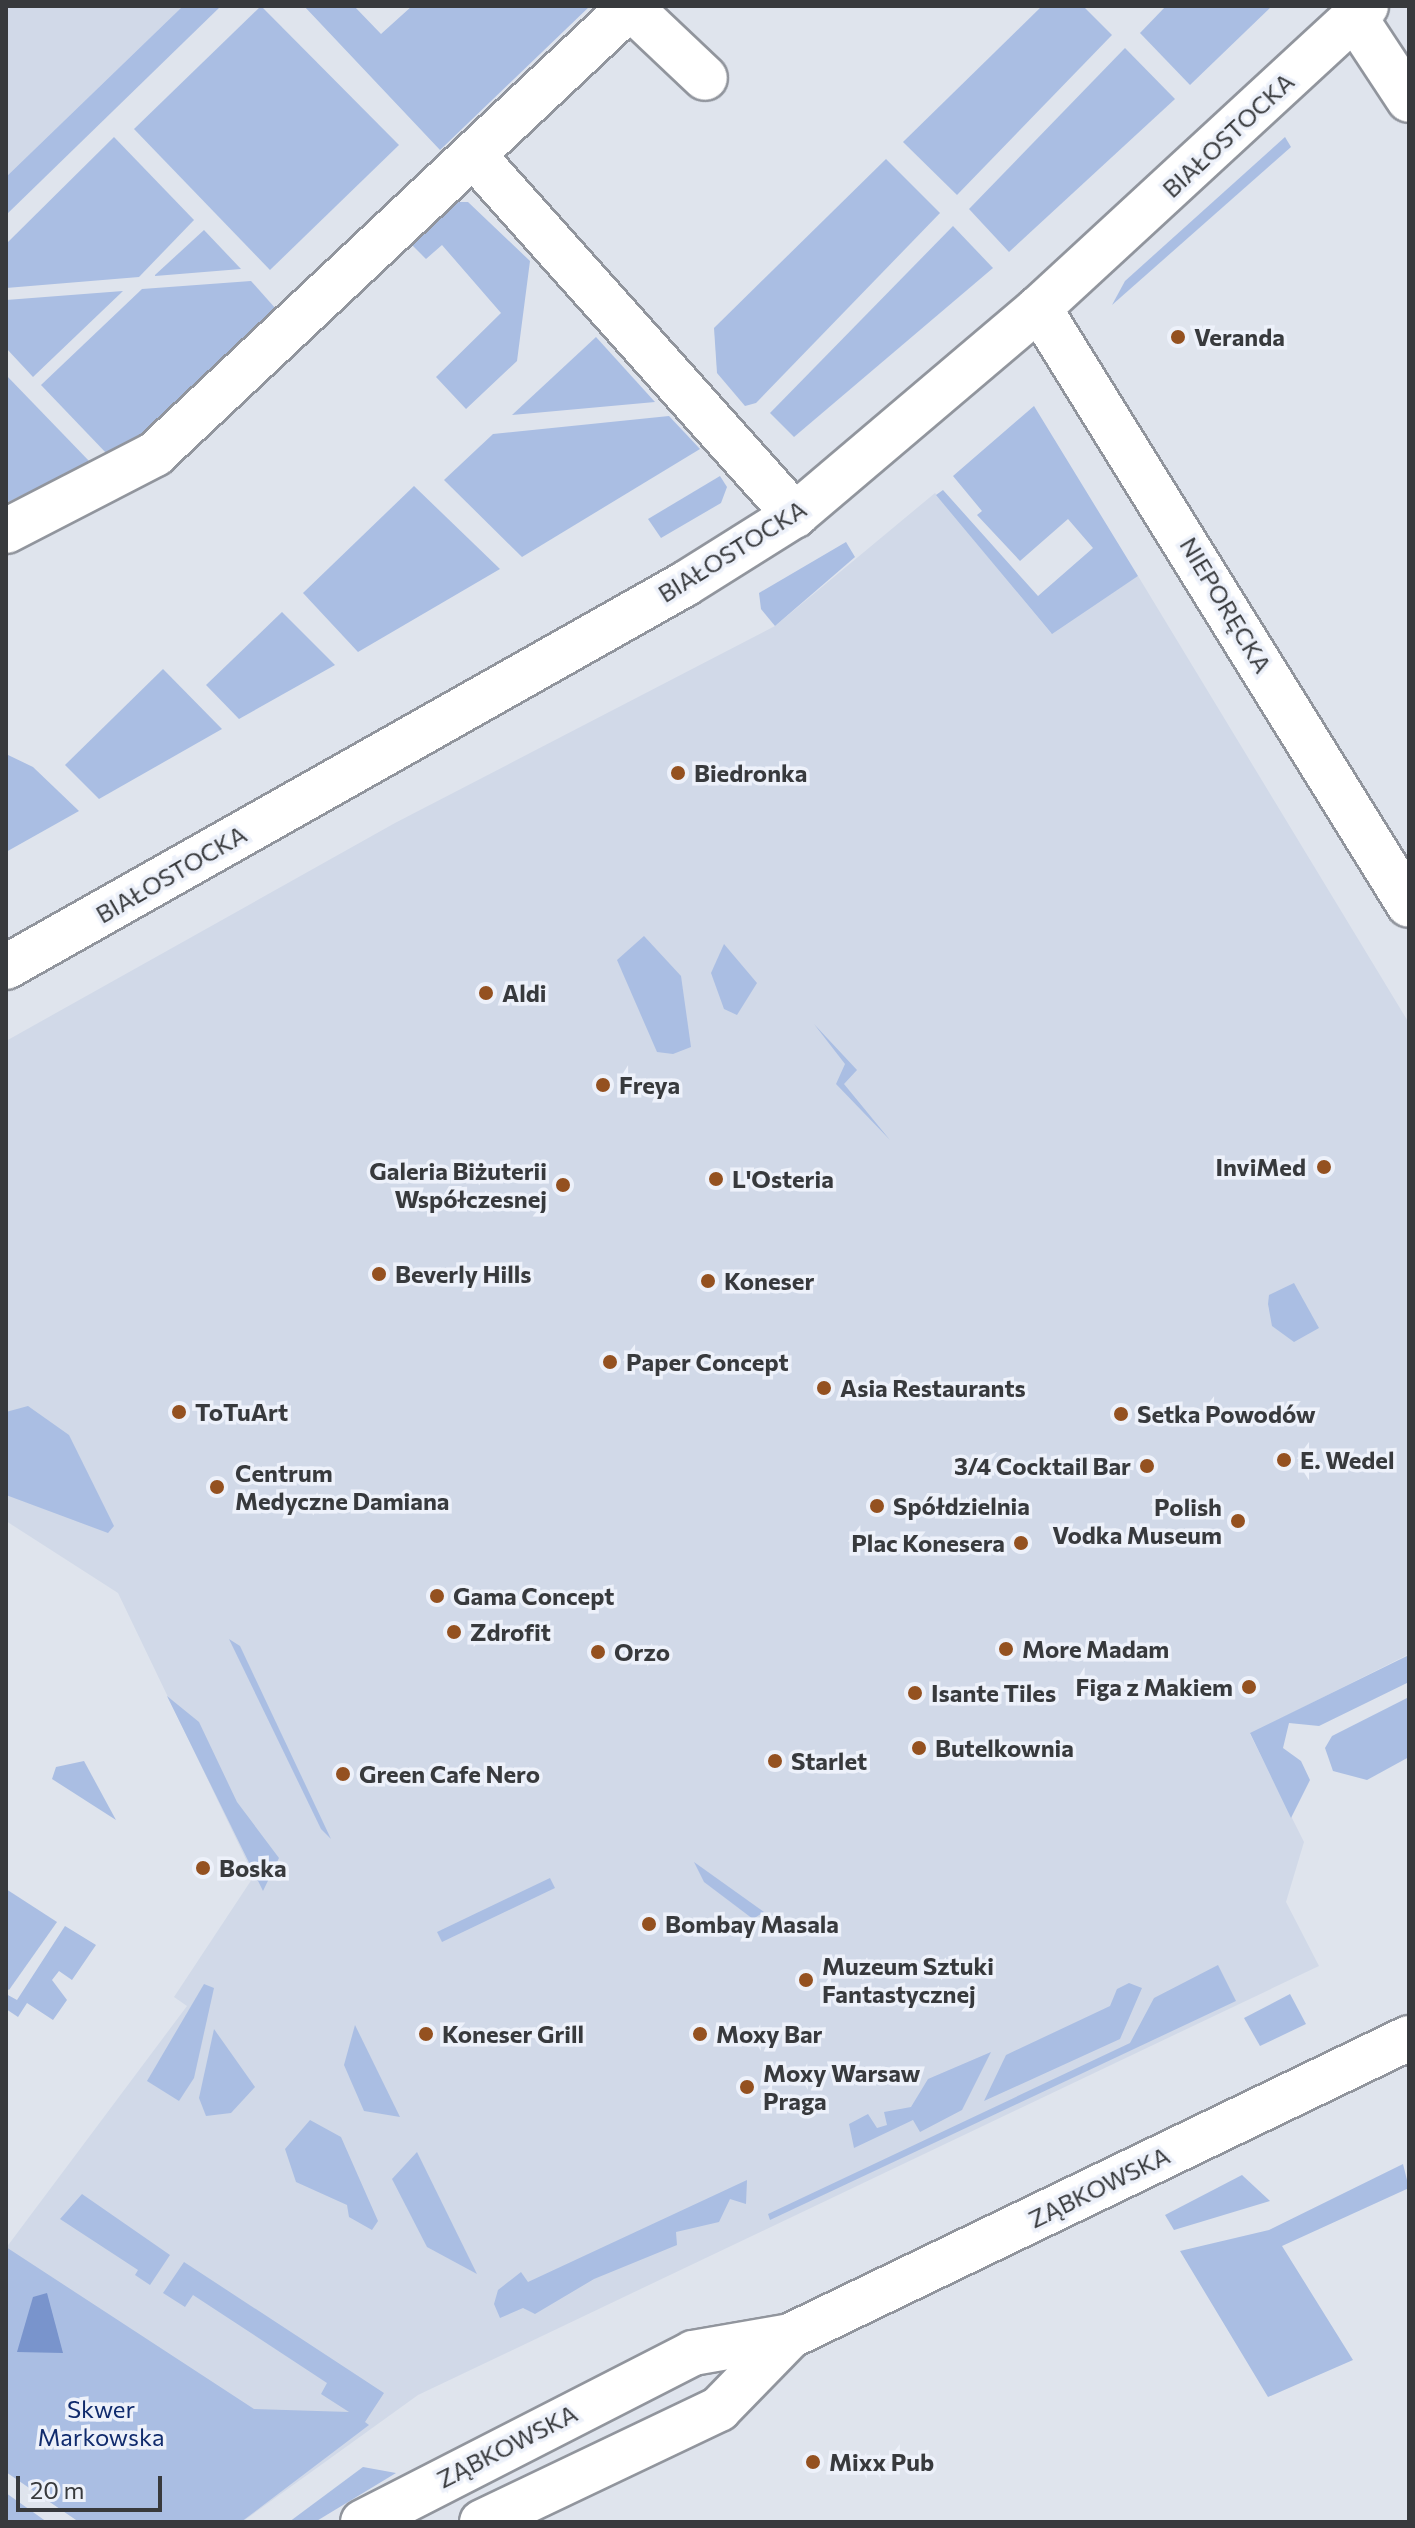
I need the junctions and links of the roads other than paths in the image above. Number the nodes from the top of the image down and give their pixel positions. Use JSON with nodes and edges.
{"nodes":[{"id":1,"x":630,"y":6,"type":"edge"},
{"id":2,"x":1360,"y":12,"type":"edge"},
{"id":3,"x":705,"y":78,"type":"dead end"},
{"id":4,"x":1409,"y":100,"type":"edge"},
{"id":5,"x":474,"y":156,"type":"junction"},
{"id":6,"x":1039,"y":308,"type":"junction"},
{"id":7,"x":795,"y":515,"type":"junction"},
{"id":8,"x":6,"y":531,"type":"edge"},
{"id":9,"x":1409,"y":905,"type":"edge"},
{"id":10,"x":6,"y":967,"type":"edge"},
{"id":11,"x":1409,"y":2038,"type":"edge"},
{"id":12,"x":790,"y":2336,"type":"junction"},
{"id":13,"x":363,"y":2522,"type":"edge"},
{"id":14,"x":482,"y":2522,"type":"edge"}],
"edges":[{"from":1,"to":3,"type":"street"},
{"from":1,"to":5,"type":"street"},
{"from":2,"to":4,"type":"street"},
{"from":2,"to":6,"type":"street","name":"BIAŁOSTOCKA"},
{"from":5,"to":7,"type":"street"},
{"from":5,"to":8,"type":"street"},
{"from":6,"to":7,"type":"street","name":"BIAŁOSTOCKA"},
{"from":6,"to":9,"type":"street","name":"NIEPORĘCKA"},
{"from":7,"to":10,"type":"street","name":"BIAŁOSTOCKA"},
{"from":11,"to":12,"type":"street","name":"ZĄBKOWSKA"},
{"from":12,"to":13,"type":"street","name":"ZĄBKOWSKA"},
{"from":12,"to":14,"type":"street","name":"ZĄBKOWSKA"}]}
